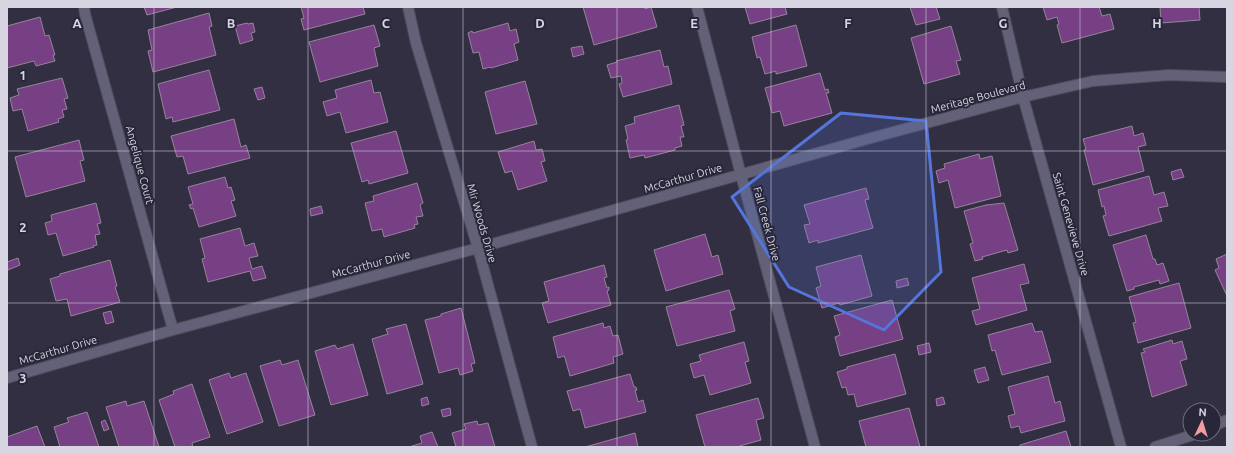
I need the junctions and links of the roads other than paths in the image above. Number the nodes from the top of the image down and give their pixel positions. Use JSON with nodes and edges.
{"nodes":[{"id":1,"x":84,"y":7,"type":"edge"},
{"id":2,"x":408,"y":7,"type":"edge"},
{"id":3,"x":697,"y":7,"type":"edge"},
{"id":4,"x":1002,"y":7,"type":"edge"},
{"id":5,"x":1227,"y":77,"type":"edge"},
{"id":6,"x":1023,"y":97,"type":"junction"},
{"id":7,"x":741,"y":175,"type":"junction"},
{"id":8,"x":478,"y":248,"type":"junction"},
{"id":9,"x":173,"y":330,"type":"junction"},
{"id":10,"x":7,"y":378,"type":"edge"},
{"id":11,"x":1182,"y":439,"type":"edge"},
{"id":12,"x":532,"y":447,"type":"edge"},
{"id":13,"x":816,"y":447,"type":"edge"},
{"id":14,"x":1121,"y":447,"type":"edge"},
{"id":15,"x":1156,"y":447,"type":"edge"}],
"edges":[{"from":1,"to":9,"type":"street","name":"Angelique Court"},
{"from":2,"to":8,"type":"street","name":"Mir Woods Drive"},
{"from":3,"to":7,"type":"street","name":"Fall Creek Drive"},
{"from":4,"to":6,"type":"street","name":"Saint Genevieve Drive"},
{"from":5,"to":6,"type":"street","name":"Meritage Boulevard"},
{"from":6,"to":7,"type":"street","name":"Meritage Boulevard"},
{"from":6,"to":14,"type":"street","name":"Saint Genevieve Drive"},
{"from":7,"to":8,"type":"street","name":"McCarthur Drive"},
{"from":7,"to":13,"type":"street","name":"Fall Creek Drive"},
{"from":8,"to":9,"type":"street","name":"McCarthur Drive"},
{"from":8,"to":12,"type":"street","name":"Mir Woods Drive"},
{"from":9,"to":10,"type":"street","name":"McCarthur Drive"},
{"from":11,"to":15,"type":"street"}]}
